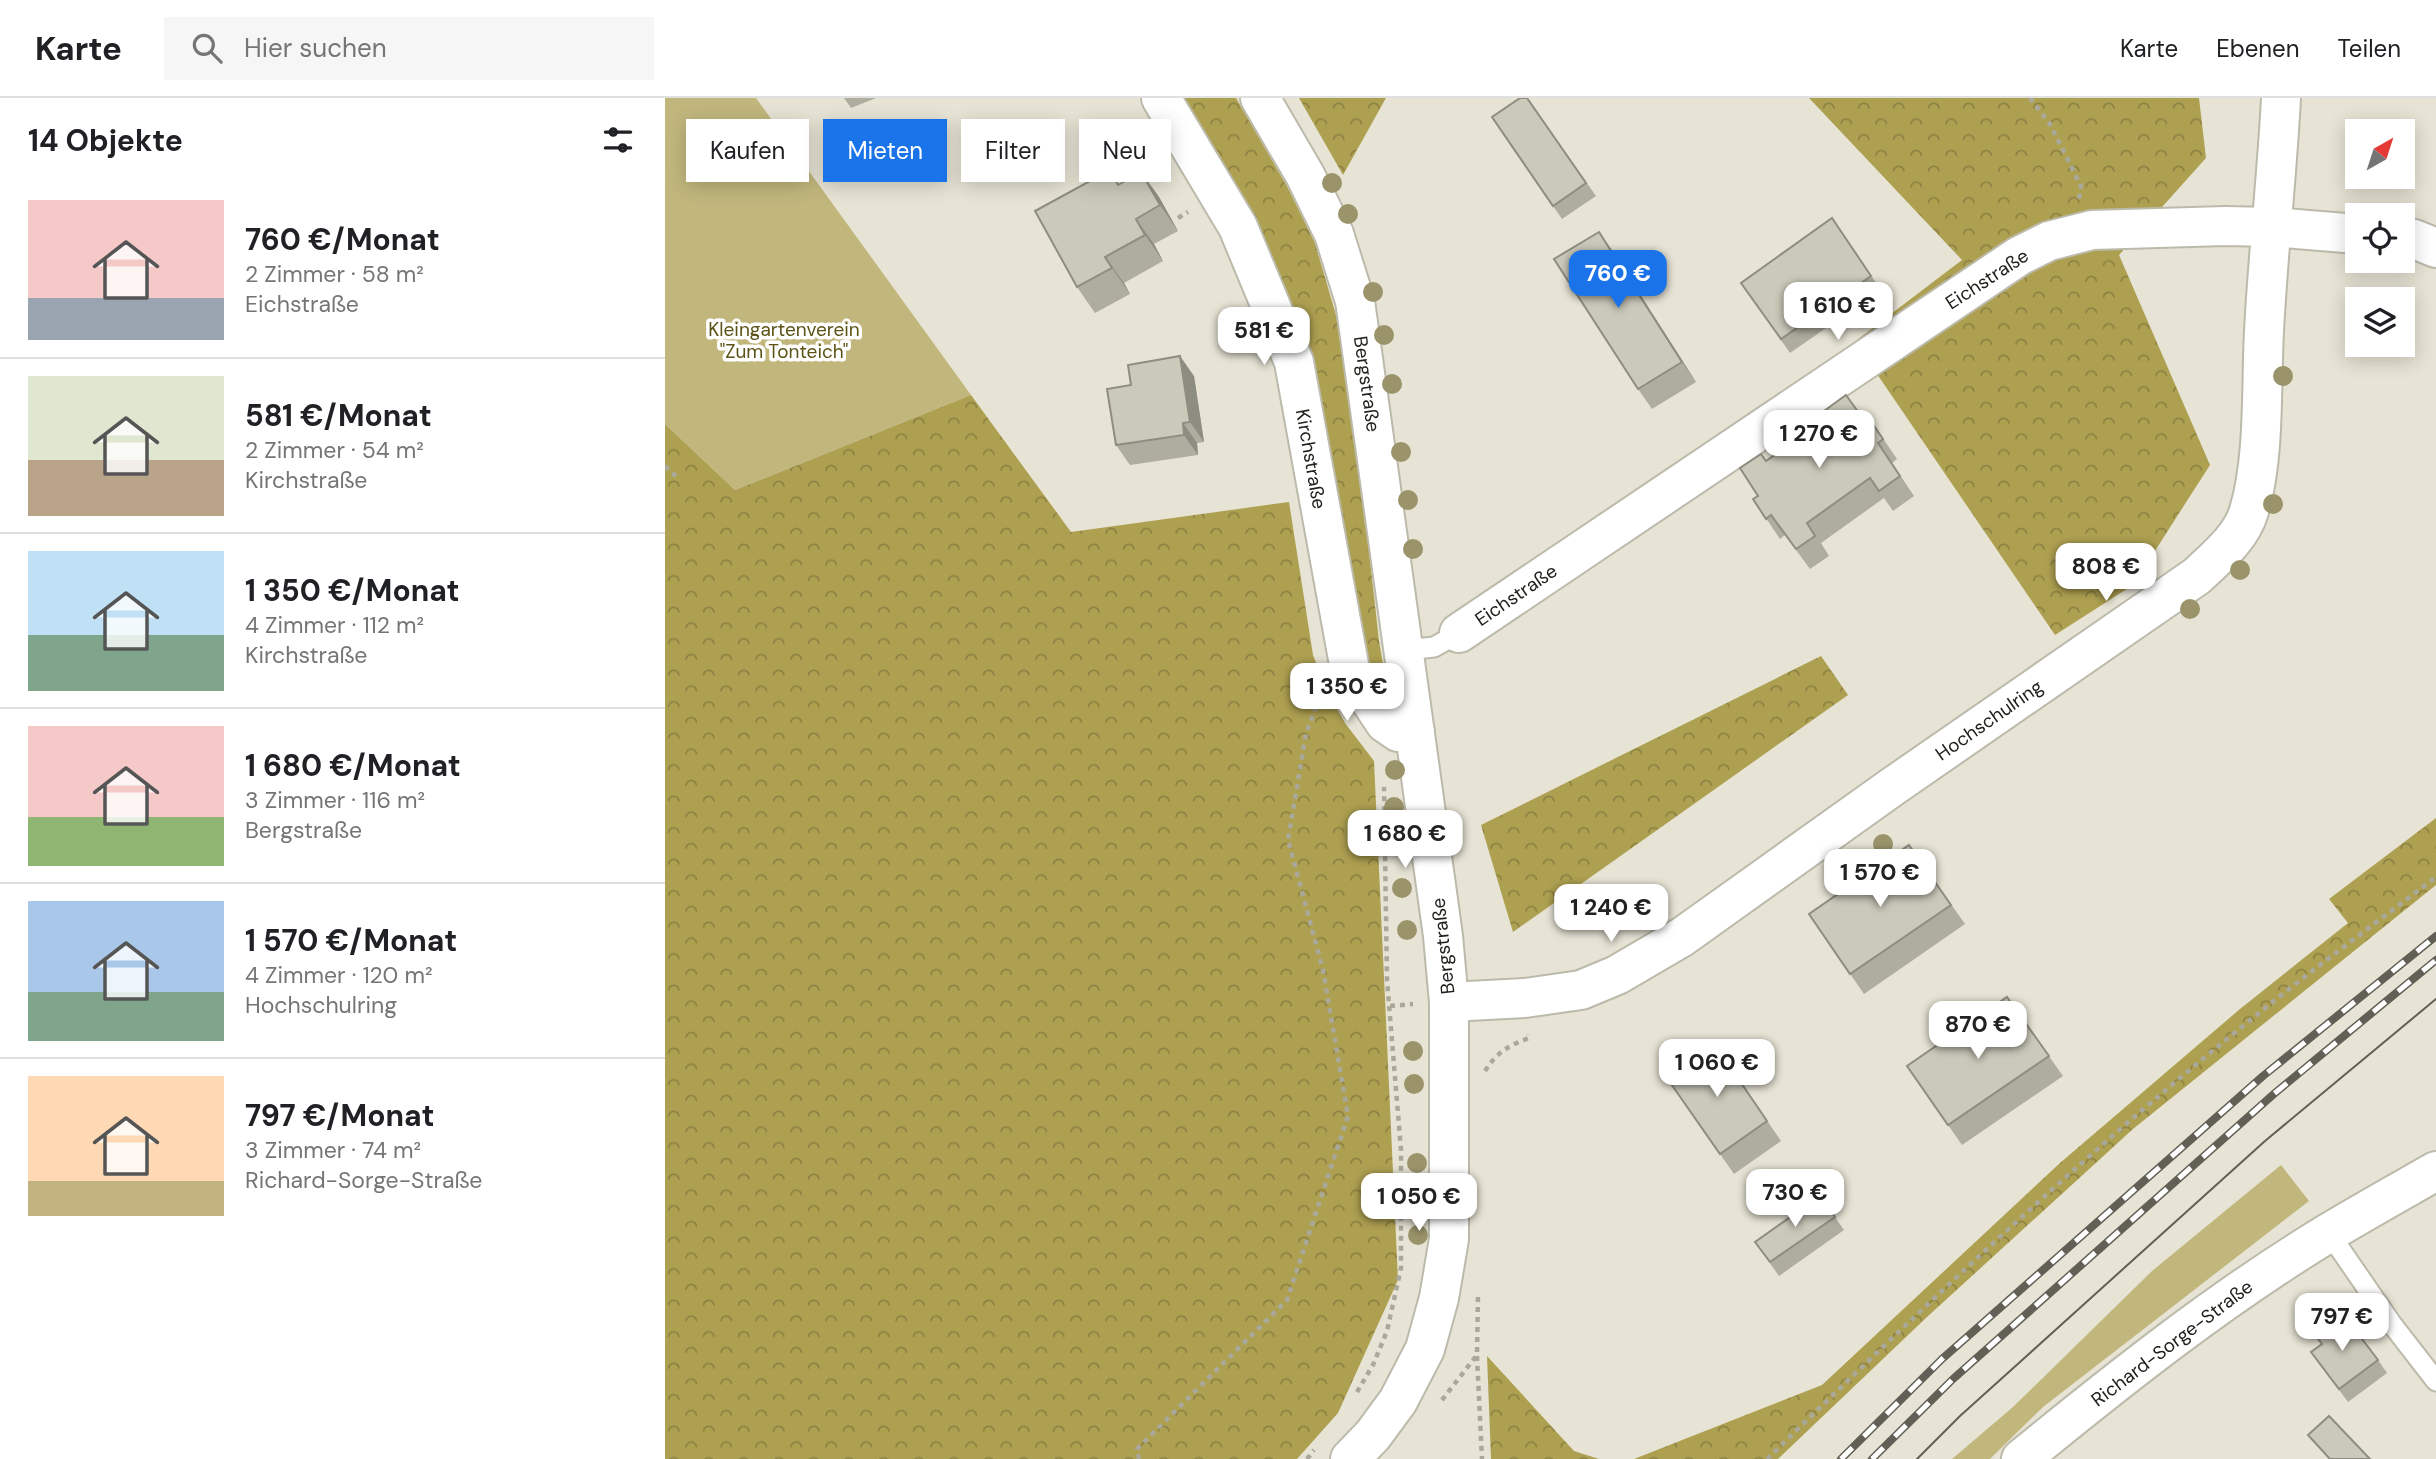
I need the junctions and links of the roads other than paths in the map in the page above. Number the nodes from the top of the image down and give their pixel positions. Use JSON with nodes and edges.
{"nodes":[{"id":1,"x":1161,"y":98,"type":"edge"},
{"id":2,"x":1260,"y":98,"type":"edge"},
{"id":3,"x":2281,"y":98,"type":"edge"},
{"id":4,"x":2273,"y":227,"type":"junction"},
{"id":5,"x":2345,"y":233,"type":"edge"},
{"id":6,"x":2415,"y":239,"type":"edge"},
{"id":7,"x":2436,"y":248,"type":"edge"},
{"id":8,"x":1459,"y":633,"type":"joint"},
{"id":9,"x":1405,"y":650,"type":"junction"},
{"id":10,"x":1415,"y":732,"type":"junction"},
{"id":11,"x":1449,"y":1003,"type":"junction"},
{"id":12,"x":2436,"y":1171,"type":"edge"},
{"id":13,"x":2329,"y":1233,"type":"junction"},
{"id":14,"x":2436,"y":1381,"type":"edge"},
{"id":15,"x":1333,"y":1454,"type":"edge"},
{"id":16,"x":2021,"y":1459,"type":"edge"}],
"edges":[{"from":1,"to":10,"type":"street","name":"Kirchstraße"},
{"from":2,"to":9,"type":"street","name":"Bergstraße"},
{"from":3,"to":4,"type":"street","name":"Hochschulring"},
{"from":4,"to":5,"type":"street"},
{"from":4,"to":8,"type":"street","name":"Eichstraße"},
{"from":4,"to":11,"type":"street","name":"Hochschulring"},
{"from":6,"to":7,"type":"street"},
{"from":8,"to":9,"type":"lane"},
{"from":9,"to":10,"type":"street","name":"Bergstraße"},
{"from":10,"to":11,"type":"street","name":"Bergstraße"},
{"from":11,"to":15,"type":"street","name":"Bergstraße"},
{"from":12,"to":13,"type":"street","name":"Richard-Sorge-Straße"},
{"from":13,"to":14,"type":"lane"},
{"from":13,"to":16,"type":"street","name":"Richard-Sorge-Straße"}]}
